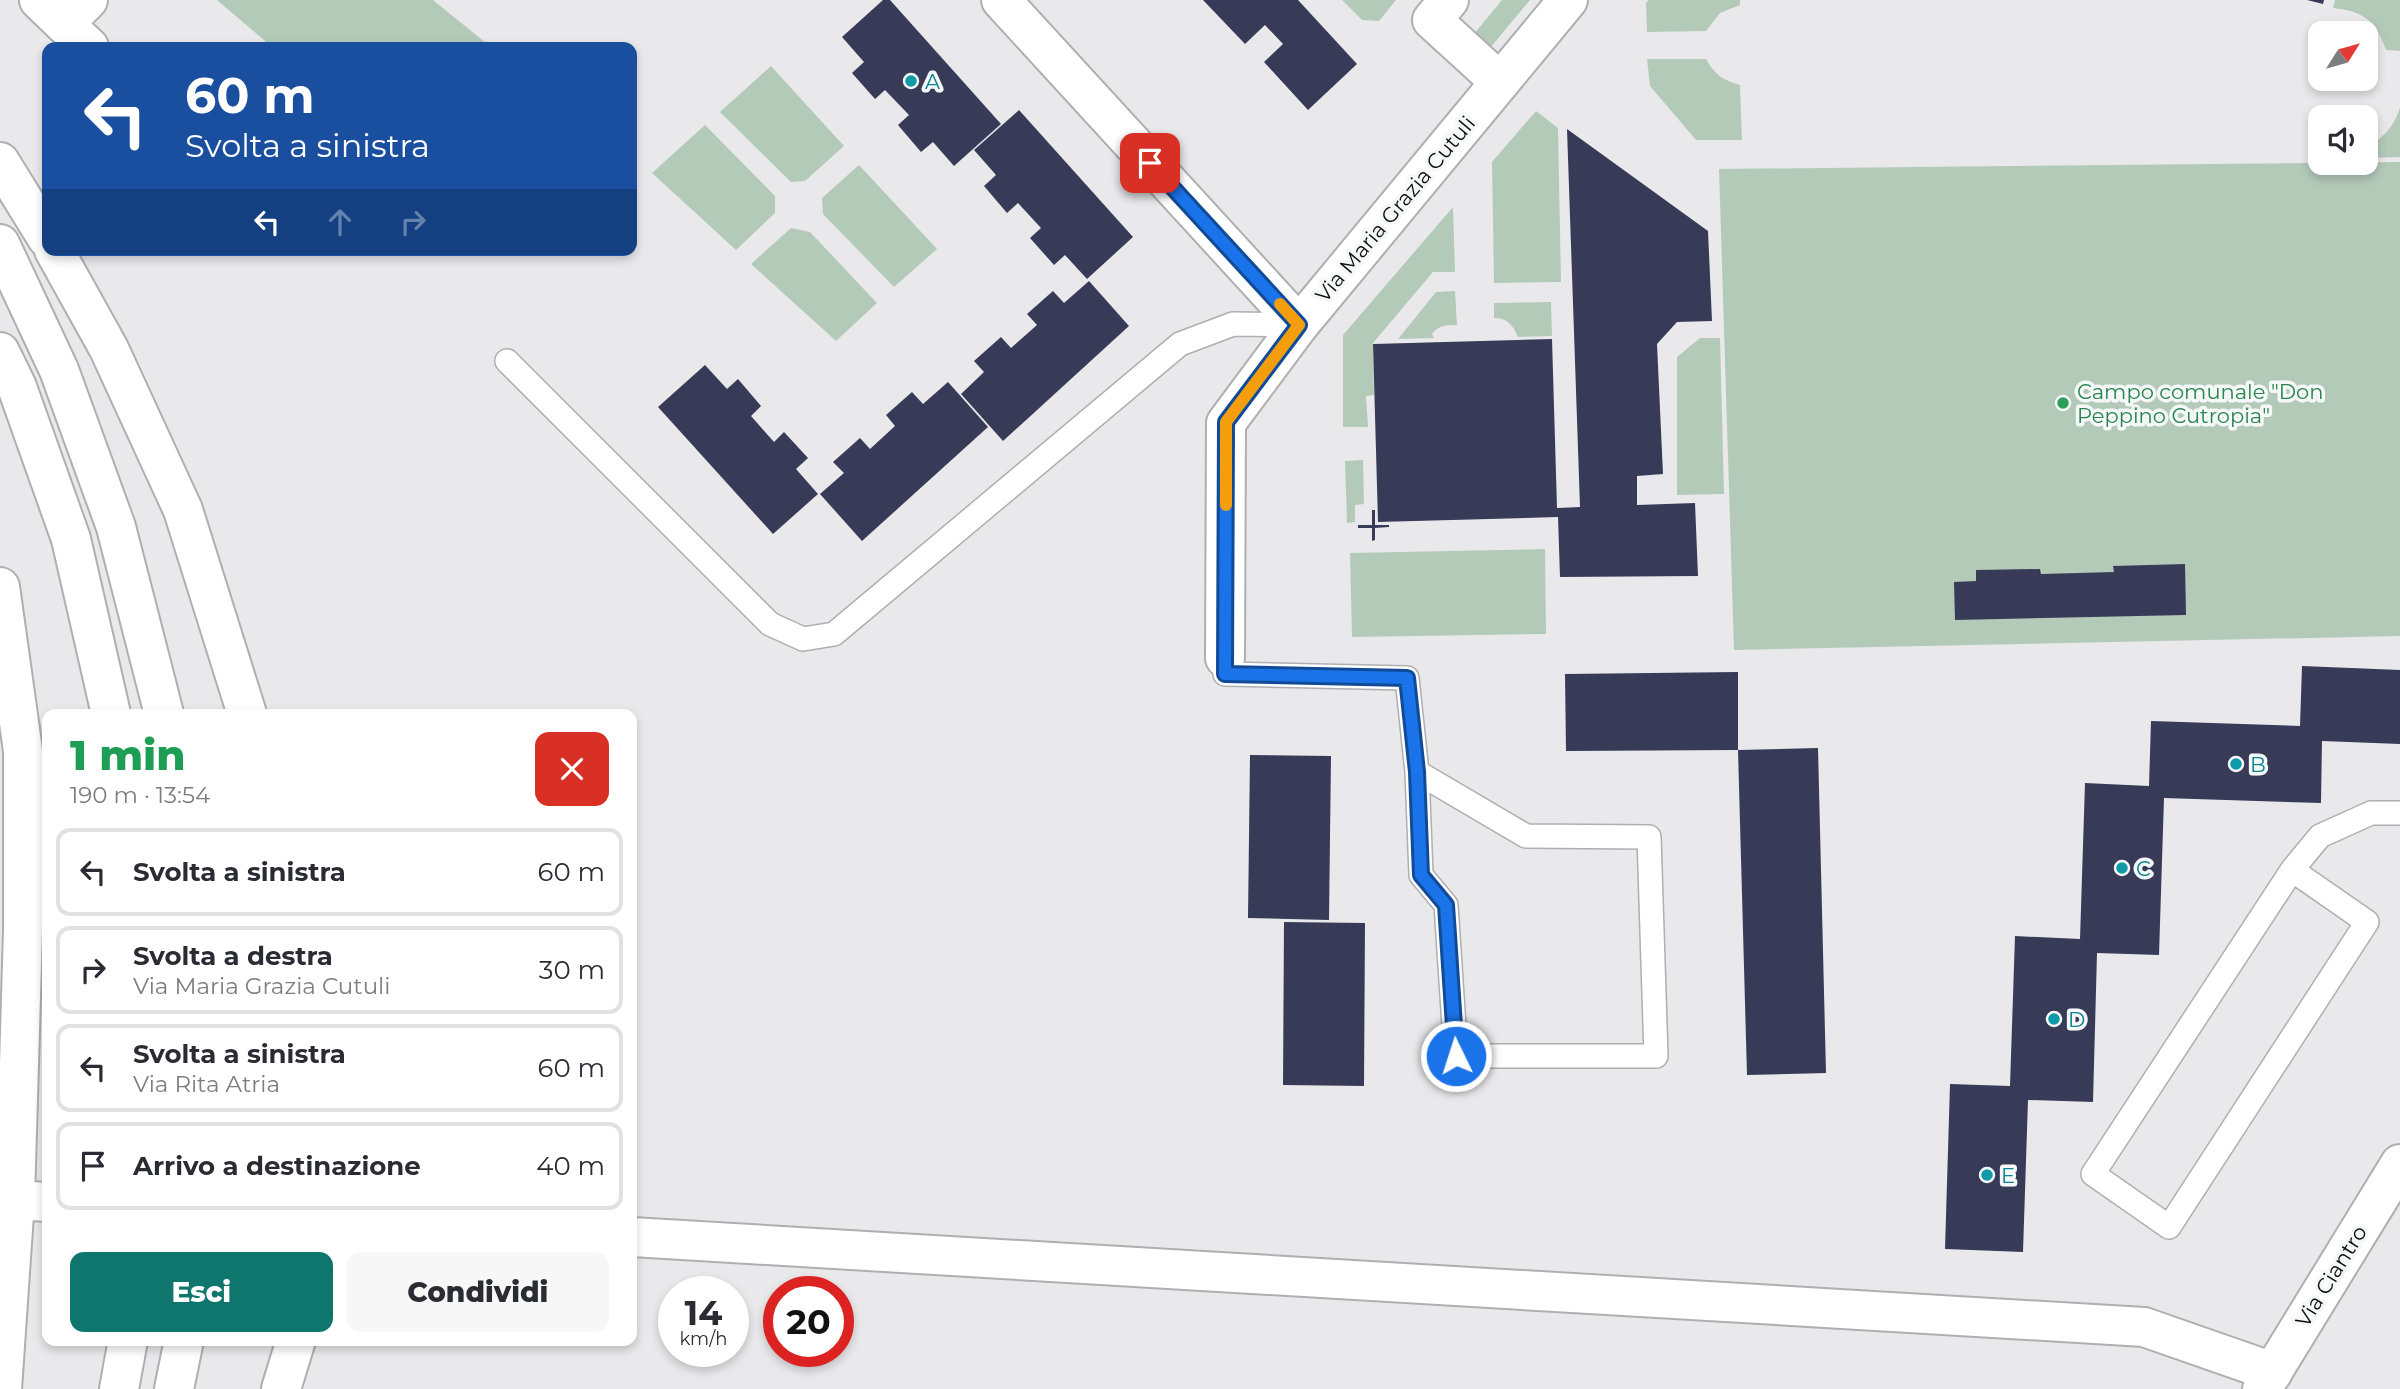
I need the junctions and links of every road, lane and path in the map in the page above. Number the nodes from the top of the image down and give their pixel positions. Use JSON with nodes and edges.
{"nodes":[{"id":1,"x":1001,"y":0,"type":"edge"},
{"id":2,"x":1449,"y":0,"type":"edge"},
{"id":3,"x":1568,"y":0,"type":"edge"},
{"id":4,"x":1500,"y":82,"type":"junction"},
{"id":5,"x":0,"y":162,"type":"edge"},
{"id":6,"x":42,"y":231,"type":"edge"},
{"id":7,"x":0,"y":244,"type":"edge"},
{"id":8,"x":57,"y":256,"type":"edge"},
{"id":9,"x":1299,"y":325,"type":"junction"},
{"id":10,"x":0,"y":352,"type":"edge"},
{"id":11,"x":507,"y":360,"type":"dead end"},
{"id":12,"x":0,"y":587,"type":"edge"},
{"id":13,"x":1225,"y":666,"type":"joint"},
{"id":14,"x":110,"y":709,"type":"edge"},
{"id":15,"x":163,"y":709,"type":"edge"},
{"id":16,"x":245,"y":709,"type":"edge"},
{"id":17,"x":1417,"y":772,"type":"junction"},
{"id":18,"x":2400,"y":813,"type":"edge"},
{"id":19,"x":2292,"y":870,"type":"junction"},
{"id":20,"x":2400,"y":1164,"type":"edge"},
{"id":21,"x":31,"y":1201,"type":"edge"},
{"id":22,"x":637,"y":1237,"type":"edge"},
{"id":23,"x":127,"y":1346,"type":"edge"},
{"id":24,"x":183,"y":1346,"type":"edge"},
{"id":25,"x":294,"y":1346,"type":"edge"},
{"id":26,"x":2267,"y":1380,"type":"edge"},
{"id":27,"x":2,"y":1389,"type":"edge"},
{"id":28,"x":119,"y":1389,"type":"edge"},
{"id":29,"x":174,"y":1389,"type":"edge"},
{"id":30,"x":281,"y":1389,"type":"edge"}],
"edges":[{"from":1,"to":9,"type":"street"},
{"from":2,"to":4,"type":"street"},
{"from":3,"to":4,"type":"street","name":"Via Maria Grazia Cutuli"},
{"from":4,"to":9,"type":"street","name":"Via Maria Grazia Cutuli"},
{"from":5,"to":6,"type":"street"},
{"from":7,"to":15,"type":"street"},
{"from":8,"to":16,"type":"street"},
{"from":9,"to":11,"type":"lane"},
{"from":9,"to":13,"type":"street","name":"Via Maria Grazia Cutuli"},
{"from":10,"to":14,"type":"street"},
{"from":12,"to":21,"type":"street"},
{"from":13,"to":17,"type":"lane"},
{"from":17,"to":17,"type":"lane"},
{"from":18,"to":19,"type":"lane"},
{"from":19,"to":19,"type":"lane"},
{"from":20,"to":26,"type":"street","name":"Via Ciantro"},
{"from":21,"to":27,"type":"street"},
{"from":22,"to":26,"type":"street"},
{"from":23,"to":28,"type":"street"},
{"from":24,"to":29,"type":"street"},
{"from":25,"to":30,"type":"street"}]}
